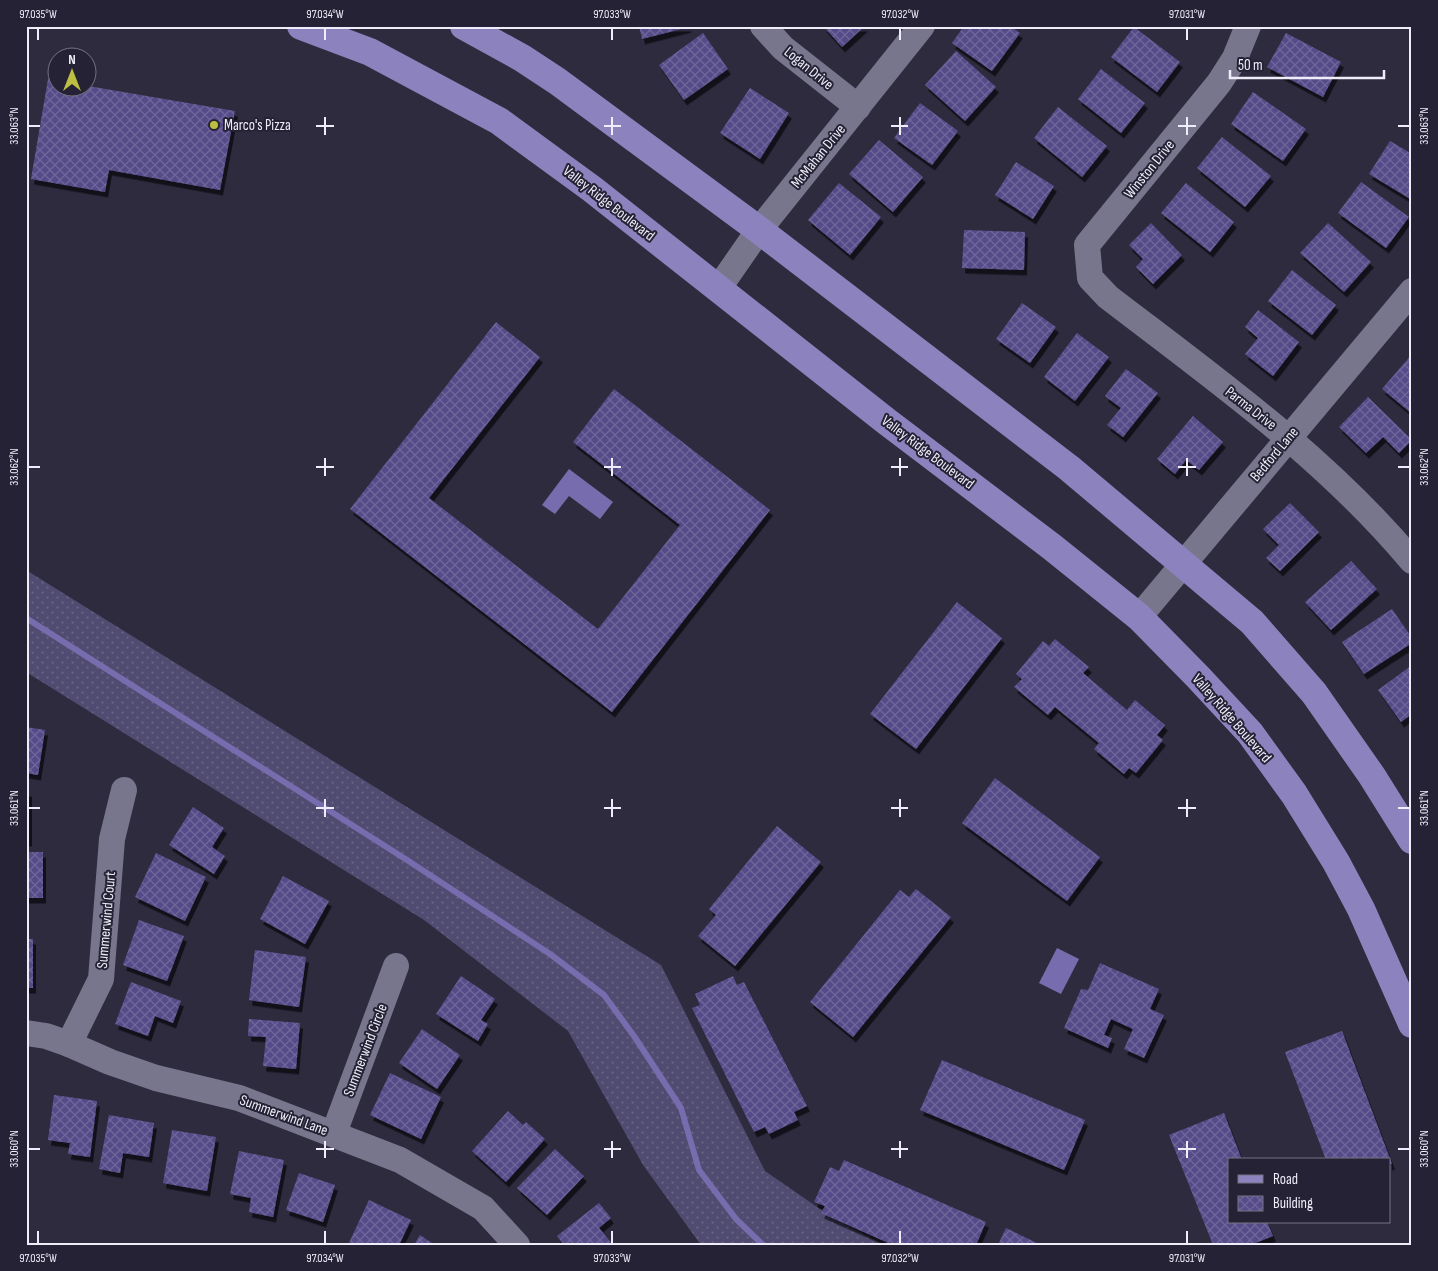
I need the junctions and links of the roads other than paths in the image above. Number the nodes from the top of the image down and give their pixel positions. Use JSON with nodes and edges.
{"nodes":[{"id":1,"x":301,"y":26,"type":"edge"},
{"id":2,"x":464,"y":26,"type":"edge"},
{"id":3,"x":764,"y":26,"type":"edge"},
{"id":4,"x":922,"y":26,"type":"edge"},
{"id":5,"x":1248,"y":26,"type":"edge"},
{"id":6,"x":858,"y":107,"type":"junction"},
{"id":7,"x":759,"y":230,"type":"junction"},
{"id":8,"x":1087,"y":263,"type":"joint"},
{"id":9,"x":718,"y":289,"type":"junction"},
{"id":10,"x":1412,"y":291,"type":"edge"},
{"id":11,"x":1288,"y":437,"type":"junction"},
{"id":12,"x":1412,"y":561,"type":"edge"},
{"id":13,"x":1183,"y":564,"type":"junction"},
{"id":14,"x":1138,"y":617,"type":"junction"},
{"id":15,"x":124,"y":790,"type":"dead end"},
{"id":16,"x":1412,"y":840,"type":"edge"},
{"id":17,"x":396,"y":966,"type":"dead end"},
{"id":18,"x":1412,"y":1024,"type":"edge"},
{"id":19,"x":26,"y":1033,"type":"edge"},
{"id":20,"x":69,"y":1044,"type":"junction"},
{"id":21,"x":334,"y":1133,"type":"junction"},
{"id":22,"x":517,"y":1245,"type":"edge"}],
"edges":[{"from":1,"to":9,"type":"main road","name":"Valley Ridge Boulevard"},
{"from":2,"to":7,"type":"main road"},
{"from":3,"to":6,"type":"street","name":"Logan Drive"},
{"from":4,"to":6,"type":"street","name":"McMahan Drive"},
{"from":5,"to":8,"type":"street","name":"Winston Drive"},
{"from":6,"to":7,"type":"street","name":"McMahan Drive"},
{"from":7,"to":9,"type":"street","name":"McMahan Drive"},
{"from":7,"to":13,"type":"main road"},
{"from":8,"to":11,"type":"street","name":"Parma Drive"},
{"from":9,"to":14,"type":"main road","name":"Valley Ridge Boulevard"},
{"from":10,"to":11,"type":"street","name":"Bedford Lane"},
{"from":11,"to":12,"type":"street","name":"Parma Drive"},
{"from":11,"to":13,"type":"street","name":"Bedford Lane"},
{"from":13,"to":14,"type":"street","name":"Bedford Lane"},
{"from":13,"to":16,"type":"main road"},
{"from":14,"to":18,"type":"main road","name":"Valley Ridge Boulevard"},
{"from":15,"to":20,"type":"street","name":"Summerwind Court"},
{"from":17,"to":21,"type":"street","name":"Summerwind Circle"},
{"from":19,"to":20,"type":"street","name":"Summerwind Lane"},
{"from":20,"to":21,"type":"street","name":"Summerwind Lane"},
{"from":21,"to":22,"type":"street","name":"Summerwind Lane"}]}
